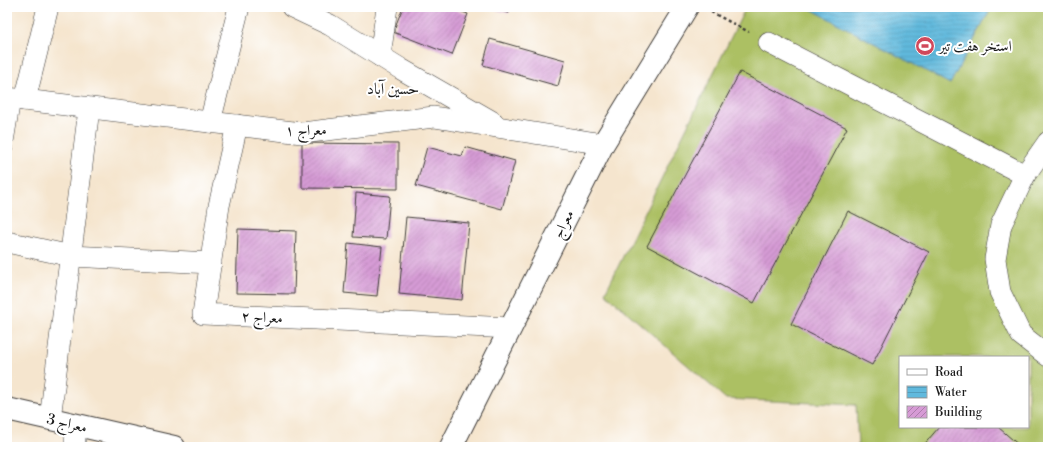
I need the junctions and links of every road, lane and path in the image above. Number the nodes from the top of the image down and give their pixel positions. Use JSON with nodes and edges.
{"nodes":[{"id":1,"x":48,"y":7,"type":"edge"},
{"id":2,"x":239,"y":7,"type":"edge"},
{"id":3,"x":292,"y":7,"type":"edge"},
{"id":4,"x":387,"y":7,"type":"edge"},
{"id":5,"x":687,"y":7,"type":"edge"},
{"id":6,"x":708,"y":11,"type":"dead end"},
{"id":7,"x":769,"y":43,"type":"joint"},
{"id":8,"x":380,"y":56,"type":"junction"},
{"id":9,"x":16,"y":99,"type":"edge"},
{"id":10,"x":89,"y":109,"type":"junction"},
{"id":11,"x":210,"y":122,"type":"junction"},
{"id":12,"x":237,"y":125,"type":"junction"},
{"id":13,"x":503,"y":128,"type":"junction"},
{"id":14,"x":1048,"y":142,"type":"edge"},
{"id":15,"x":603,"y":144,"type":"junction"},
{"id":16,"x":7,"y":148,"type":"edge"},
{"id":17,"x":1025,"y":175,"type":"junction"},
{"id":18,"x":7,"y":242,"type":"edge"},
{"id":19,"x":70,"y":256,"type":"junction"},
{"id":20,"x":211,"y":263,"type":"junction"},
{"id":21,"x":511,"y":328,"type":"junction"},
{"id":22,"x":1048,"y":356,"type":"edge"},
{"id":23,"x":7,"y":410,"type":"edge"},
{"id":24,"x":50,"y":419,"type":"junction"},
{"id":25,"x":75,"y":425,"type":"junction"},
{"id":26,"x":75,"y":447,"type":"edge"},
{"id":27,"x":174,"y":447,"type":"edge"},
{"id":28,"x":451,"y":447,"type":"edge"}],
"edges":[{"from":1,"to":9,"type":"street"},
{"from":2,"to":11,"type":"street"},
{"from":3,"to":8,"type":"street"},
{"from":4,"to":8,"type":"street"},
{"from":5,"to":15,"type":"street","name":"معراج"},
{"from":6,"to":7,"type":"path"},
{"from":7,"to":17,"type":"street"},
{"from":8,"to":13,"type":"street"},
{"from":9,"to":10,"type":"street","name":"معراج ۱"},
{"from":9,"to":16,"type":"lane"},
{"from":10,"to":11,"type":"street","name":"معراج ۱"},
{"from":10,"to":19,"type":"street"},
{"from":11,"to":12,"type":"street","name":"معراج ۱"},
{"from":12,"to":13,"type":"street","name":"معراج ۱"},
{"from":12,"to":20,"type":"street","name":"معراج ۲"},
{"from":13,"to":15,"type":"street","name":"معراج ۱"},
{"from":14,"to":17,"type":"street"},
{"from":15,"to":21,"type":"street","name":"معراج"},
{"from":17,"to":22,"type":"street"},
{"from":18,"to":19,"type":"street"},
{"from":19,"to":20,"type":"street"},
{"from":19,"to":24,"type":"street"},
{"from":20,"to":21,"type":"street","name":"معراج ۲"},
{"from":21,"to":28,"type":"street","name":"معراج"},
{"from":23,"to":24,"type":"street","name":"معراج 3"},
{"from":24,"to":25,"type":"street","name":"معراج 3"},
{"from":25,"to":26,"type":"street"},
{"from":25,"to":27,"type":"street","name":"معراج 3"}]}
